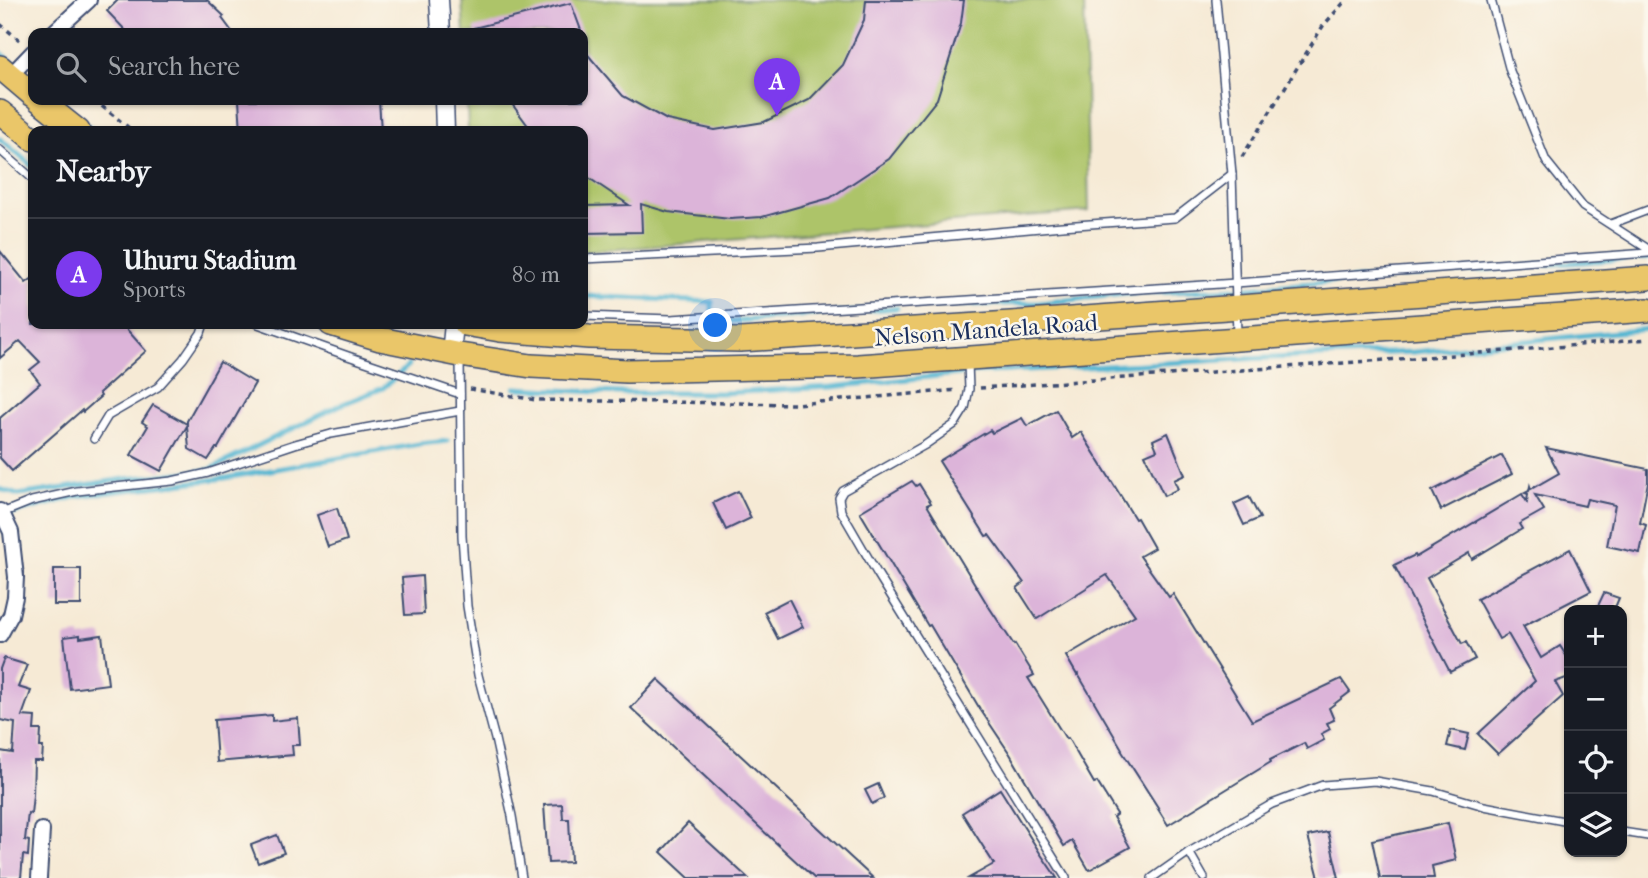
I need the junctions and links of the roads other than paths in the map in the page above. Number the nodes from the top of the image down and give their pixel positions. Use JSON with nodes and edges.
{"nodes":[{"id":1,"x":89,"y":0,"type":"edge"},
{"id":2,"x":439,"y":0,"type":"edge"},
{"id":3,"x":1216,"y":0,"type":"edge"},
{"id":4,"x":1492,"y":0,"type":"edge"},
{"id":5,"x":58,"y":28,"type":"edge"},
{"id":6,"x":441,"y":28,"type":"edge"},
{"id":7,"x":28,"y":50,"type":"edge"},
{"id":8,"x":5,"y":72,"type":"edge"},
{"id":9,"x":28,"y":91,"type":"edge"},
{"id":10,"x":45,"y":105,"type":"edge"},
{"id":11,"x":444,"y":105,"type":"edge"},
{"id":12,"x":0,"y":112,"type":"edge"},
{"id":13,"x":72,"y":126,"type":"edge"},
{"id":14,"x":445,"y":126,"type":"edge"},
{"id":15,"x":28,"y":135,"type":"edge"},
{"id":16,"x":0,"y":150,"type":"edge"},
{"id":17,"x":1232,"y":174,"type":"junction"},
{"id":18,"x":28,"y":175,"type":"edge"},
{"id":19,"x":1648,"y":210,"type":"edge"},
{"id":20,"x":1611,"y":224,"type":"junction"},
{"id":21,"x":1648,"y":251,"type":"edge"},
{"id":22,"x":588,"y":259,"type":"edge"},
{"id":23,"x":1648,"y":278,"type":"edge"},
{"id":24,"x":1236,"y":283,"type":"junction"},
{"id":25,"x":1236,"y":307,"type":"junction"},
{"id":26,"x":1648,"y":310,"type":"edge"},
{"id":27,"x":588,"y":316,"type":"edge"},
{"id":28,"x":202,"y":329,"type":"edge"},
{"id":29,"x":272,"y":329,"type":"edge"},
{"id":30,"x":347,"y":329,"type":"edge"},
{"id":31,"x":454,"y":329,"type":"edge"},
{"id":32,"x":516,"y":329,"type":"edge"},
{"id":33,"x":1237,"y":339,"type":"junction"},
{"id":34,"x":456,"y":354,"type":"junction"},
{"id":35,"x":967,"y":358,"type":"junction"},
{"id":36,"x":460,"y":394,"type":"junction"},
{"id":37,"x":460,"y":411,"type":"junction"},
{"id":38,"x":94,"y":439,"type":"dead end"},
{"id":39,"x":1,"y":512,"type":"edge"},
{"id":40,"x":0,"y":635,"type":"edge"},
{"id":41,"x":1564,"y":821,"type":"edge"},
{"id":42,"x":42,"y":830,"type":"dead end"},
{"id":43,"x":1627,"y":833,"type":"edge"},
{"id":44,"x":1648,"y":836,"type":"edge"},
{"id":45,"x":1189,"y":852,"type":"junction"},
{"id":46,"x":39,"y":878,"type":"edge"},
{"id":47,"x":522,"y":878,"type":"edge"},
{"id":48,"x":1066,"y":878,"type":"edge"},
{"id":49,"x":1152,"y":878,"type":"edge"},
{"id":50,"x":1204,"y":878,"type":"edge"}],
"edges":[{"from":1,"to":5,"type":"street"},
{"from":2,"to":6,"type":"street"},
{"from":3,"to":17,"type":"lane"},
{"from":4,"to":20,"type":"lane"},
{"from":7,"to":8,"type":"street"},
{"from":8,"to":9,"type":"main road"},
{"from":10,"to":13,"type":"main road"},
{"from":11,"to":14,"type":"street"},
{"from":12,"to":15,"type":"main road"},
{"from":16,"to":18,"type":"lane"},
{"from":17,"to":22,"type":"lane"},
{"from":17,"to":24,"type":"lane"},
{"from":19,"to":20,"type":"lane"},
{"from":20,"to":21,"type":"lane"},
{"from":21,"to":24,"type":"lane"},
{"from":23,"to":25,"type":"main road","name":"Nelson Mandela Road"},
{"from":24,"to":25,"type":"lane"},
{"from":24,"to":27,"type":"lane"},
{"from":25,"to":32,"type":"main road","name":"Nelson Mandela Road"},
{"from":25,"to":33,"type":"lane"},
{"from":26,"to":33,"type":"main road","name":"Nelson Mandela Road"},
{"from":28,"to":38,"type":"lane"},
{"from":29,"to":36,"type":"lane"},
{"from":30,"to":34,"type":"main road","name":"Nelson Mandela Road"},
{"from":31,"to":34,"type":"street"},
{"from":33,"to":35,"type":"main road","name":"Nelson Mandela Road"},
{"from":34,"to":35,"type":"main road","name":"Nelson Mandela Road"},
{"from":34,"to":36,"type":"lane"},
{"from":35,"to":48,"type":"lane"},
{"from":36,"to":37,"type":"lane"},
{"from":37,"to":39,"type":"lane"},
{"from":37,"to":47,"type":"lane"},
{"from":39,"to":40,"type":"street"},
{"from":41,"to":45,"type":"lane"},
{"from":42,"to":46,"type":"street"},
{"from":43,"to":44,"type":"lane"},
{"from":45,"to":49,"type":"lane"},
{"from":45,"to":50,"type":"lane"}]}
